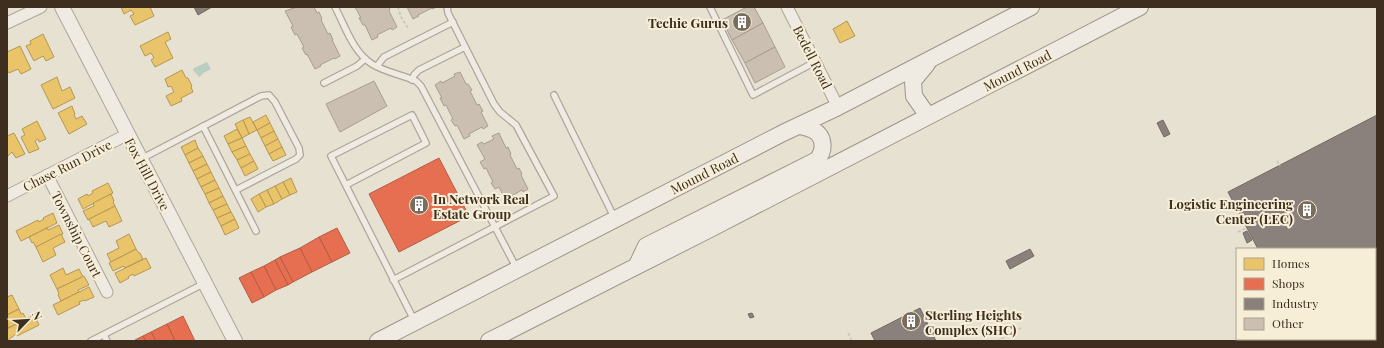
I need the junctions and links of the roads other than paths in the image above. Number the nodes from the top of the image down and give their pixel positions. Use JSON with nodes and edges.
{"nodes":[{"id":1,"x":41,"y":7,"type":"edge"},
{"id":2,"x":62,"y":7,"type":"edge"},
{"id":3,"x":335,"y":7,"type":"edge"},
{"id":4,"x":447,"y":7,"type":"edge"},
{"id":5,"x":710,"y":7,"type":"edge"},
{"id":6,"x":787,"y":7,"type":"edge"},
{"id":7,"x":1031,"y":7,"type":"edge"},
{"id":8,"x":1116,"y":7,"type":"edge"},
{"id":9,"x":1140,"y":7,"type":"edge"},
{"id":10,"x":453,"y":22,"type":"junction"},
{"id":11,"x":1109,"y":22,"type":"junction"},
{"id":12,"x":7,"y":23,"type":"edge"},
{"id":13,"x":465,"y":47,"type":"junction"},
{"id":14,"x":934,"y":57,"type":"junction"},
{"id":15,"x":365,"y":59,"type":"junction"},
{"id":16,"x":815,"y":62,"type":"junction"},
{"id":17,"x":377,"y":66,"type":"junction"},
{"id":18,"x":412,"y":80,"type":"junction"},
{"id":19,"x":324,"y":83,"type":"dead end"},
{"id":20,"x":554,"y":95,"type":"dead end"},
{"id":21,"x":838,"y":107,"type":"junction"},
{"id":22,"x":928,"y":116,"type":"junction"},
{"id":23,"x":203,"y":126,"type":"junction"},
{"id":24,"x":800,"y":126,"type":"junction"},
{"id":25,"x":128,"y":134,"type":"junction"},
{"id":26,"x":140,"y":159,"type":"junction"},
{"id":27,"x":47,"y":175,"type":"junction"},
{"id":28,"x":346,"y":185,"type":"junction"},
{"id":29,"x":236,"y":190,"type":"junction"},
{"id":30,"x":7,"y":196,"type":"edge"},
{"id":31,"x":615,"y":219,"type":"junction"},
{"id":32,"x":495,"y":227,"type":"junction"},
{"id":33,"x":256,"y":231,"type":"dead end"},
{"id":34,"x":637,"y":265,"type":"junction"},
{"id":35,"x":518,"y":269,"type":"junction"},
{"id":36,"x":393,"y":280,"type":"junction"},
{"id":37,"x":205,"y":283,"type":"junction"},
{"id":38,"x":107,"y":292,"type":"dead end"},
{"id":39,"x":415,"y":322,"type":"junction"},
{"id":40,"x":104,"y":335,"type":"junction"},
{"id":41,"x":91,"y":341,"type":"edge"},
{"id":42,"x":107,"y":341,"type":"edge"},
{"id":43,"x":234,"y":341,"type":"edge"},
{"id":44,"x":378,"y":341,"type":"edge"},
{"id":45,"x":489,"y":341,"type":"edge"}],
"edges":[{"from":1,"to":12,"type":"street"},
{"from":2,"to":25,"type":"street","name":"Fox Hill Drive"},
{"from":3,"to":15,"type":"lane"},
{"from":4,"to":10,"type":"lane"},
{"from":5,"to":16,"type":"lane"},
{"from":6,"to":16,"type":"street","name":"Bedell Road"},
{"from":7,"to":14,"type":"main road","name":"Mound Road"},
{"from":8,"to":11,"type":"main road"},
{"from":9,"to":11,"type":"main road","name":"Mound Road"},
{"from":10,"to":13,"type":"lane"},
{"from":10,"to":17,"type":"lane"},
{"from":11,"to":22,"type":"main road","name":"Mound Road"},
{"from":13,"to":18,"type":"lane"},
{"from":13,"to":32,"type":"lane"},
{"from":14,"to":21,"type":"main road","name":"Mound Road"},
{"from":14,"to":22,"type":"main road"},
{"from":15,"to":17,"type":"lane"},
{"from":15,"to":19,"type":"lane"},
{"from":16,"to":21,"type":"street","name":"Bedell Road"},
{"from":17,"to":18,"type":"lane"},
{"from":18,"to":32,"type":"lane"},
{"from":20,"to":31,"type":"lane"},
{"from":21,"to":24,"type":"main road","name":"Mound Road"},
{"from":22,"to":34,"type":"main road","name":"Mound Road"},
{"from":23,"to":26,"type":"lane"},
{"from":23,"to":29,"type":"lane"},
{"from":23,"to":29,"type":"lane"},
{"from":24,"to":31,"type":"main road","name":"Mound Road"},
{"from":24,"to":34,"type":"main road"},
{"from":25,"to":26,"type":"street","name":"Fox Hill Drive"},
{"from":25,"to":27,"type":"street","name":"Chase Run Drive"},
{"from":26,"to":37,"type":"street","name":"Fox Hill Drive"},
{"from":27,"to":30,"type":"street","name":"Chase Run Drive"},
{"from":27,"to":38,"type":"street","name":"Township Court"},
{"from":28,"to":28,"type":"lane"},
{"from":28,"to":36,"type":"lane"},
{"from":29,"to":33,"type":"lane"},
{"from":31,"to":35,"type":"main road","name":"Mound Road"},
{"from":32,"to":35,"type":"lane"},
{"from":32,"to":36,"type":"lane"},
{"from":34,"to":45,"type":"main road","name":"Mound Road"},
{"from":35,"to":39,"type":"main road","name":"Mound Road"},
{"from":36,"to":39,"type":"lane"},
{"from":37,"to":40,"type":"lane"},
{"from":37,"to":43,"type":"street","name":"Fox Hill Drive"},
{"from":39,"to":44,"type":"main road","name":"Mound Road"},
{"from":40,"to":41,"type":"lane"},
{"from":40,"to":42,"type":"lane"}]}
